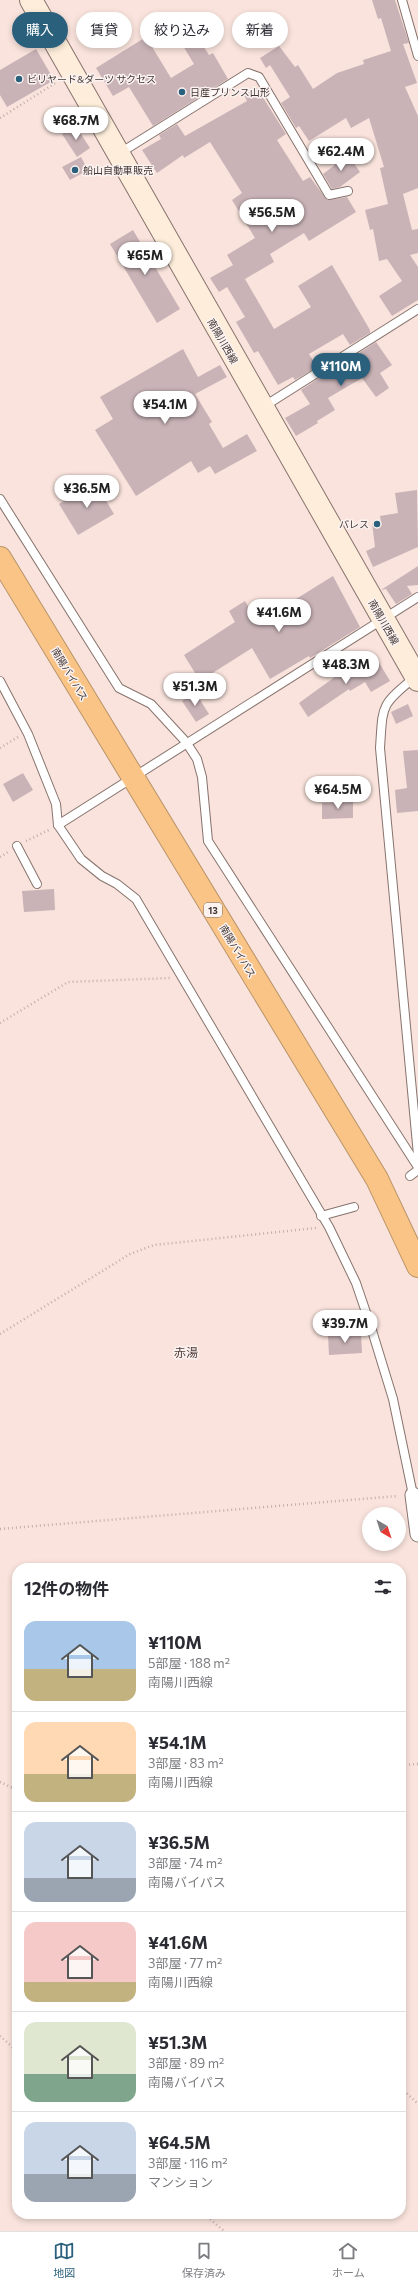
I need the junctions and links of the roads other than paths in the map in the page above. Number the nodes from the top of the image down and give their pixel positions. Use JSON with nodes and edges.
{"nodes":[{"id":1,"x":31,"y":0,"type":"edge"},
{"id":2,"x":402,"y":0,"type":"edge"},
{"id":3,"x":418,"y":56,"type":"edge"},
{"id":4,"x":118,"y":154,"type":"junction"},
{"id":5,"x":348,"y":191,"type":"dead end"},
{"id":6,"x":418,"y":310,"type":"edge"},
{"id":7,"x":262,"y":408,"type":"junction"},
{"id":8,"x":0,"y":499,"type":"edge"},
{"id":9,"x":0,"y":558,"type":"edge"},
{"id":10,"x":418,"y":597,"type":"edge"},
{"id":11,"x":382,"y":619,"type":"junction"},
{"id":12,"x":417,"y":678,"type":"edge"},
{"id":13,"x":0,"y":681,"type":"edge"},
{"id":14,"x":186,"y":742,"type":"junction"},
{"id":15,"x":132,"y":777,"type":"junction"},
{"id":16,"x":58,"y":825,"type":"junction"},
{"id":17,"x":17,"y":846,"type":"dead end"},
{"id":18,"x":37,"y":884,"type":"dead end"},
{"id":19,"x":418,"y":1155,"type":"edge"},
{"id":20,"x":418,"y":1169,"type":"edge"},
{"id":21,"x":410,"y":1176,"type":"dead end"},
{"id":22,"x":354,"y":1207,"type":"dead end"},
{"id":23,"x":321,"y":1216,"type":"junction"},
{"id":24,"x":418,"y":1266,"type":"edge"},
{"id":25,"x":413,"y":1495,"type":"joint"},
{"id":26,"x":418,"y":1534,"type":"edge"}],
"edges":[{"from":1,"to":4,"type":"main road","name":"南陽川西線"},
{"from":2,"to":3,"type":"lane"},
{"from":4,"to":5,"type":"lane"},
{"from":4,"to":7,"type":"main road","name":"南陽川西線"},
{"from":6,"to":7,"type":"lane"},
{"from":7,"to":11,"type":"main road","name":"南陽川西線"},
{"from":8,"to":14,"type":"lane"},
{"from":9,"to":15,"type":"highway","name":"南陽バイパス","number":"13"},
{"from":10,"to":11,"type":"lane"},
{"from":11,"to":12,"type":"main road","name":"南陽川西線"},
{"from":11,"to":14,"type":"lane"},
{"from":12,"to":19,"type":"lane"},
{"from":13,"to":16,"type":"lane"},
{"from":14,"to":15,"type":"lane"},
{"from":14,"to":20,"type":"lane"},
{"from":15,"to":16,"type":"lane"},
{"from":15,"to":24,"type":"highway","name":"南陽バイパス","number":"13"},
{"from":16,"to":23,"type":"lane"},
{"from":17,"to":18,"type":"lane"},
{"from":20,"to":21,"type":"lane"},
{"from":22,"to":23,"type":"lane"},
{"from":23,"to":25,"type":"lane"},
{"from":25,"to":26,"type":"street"}]}
